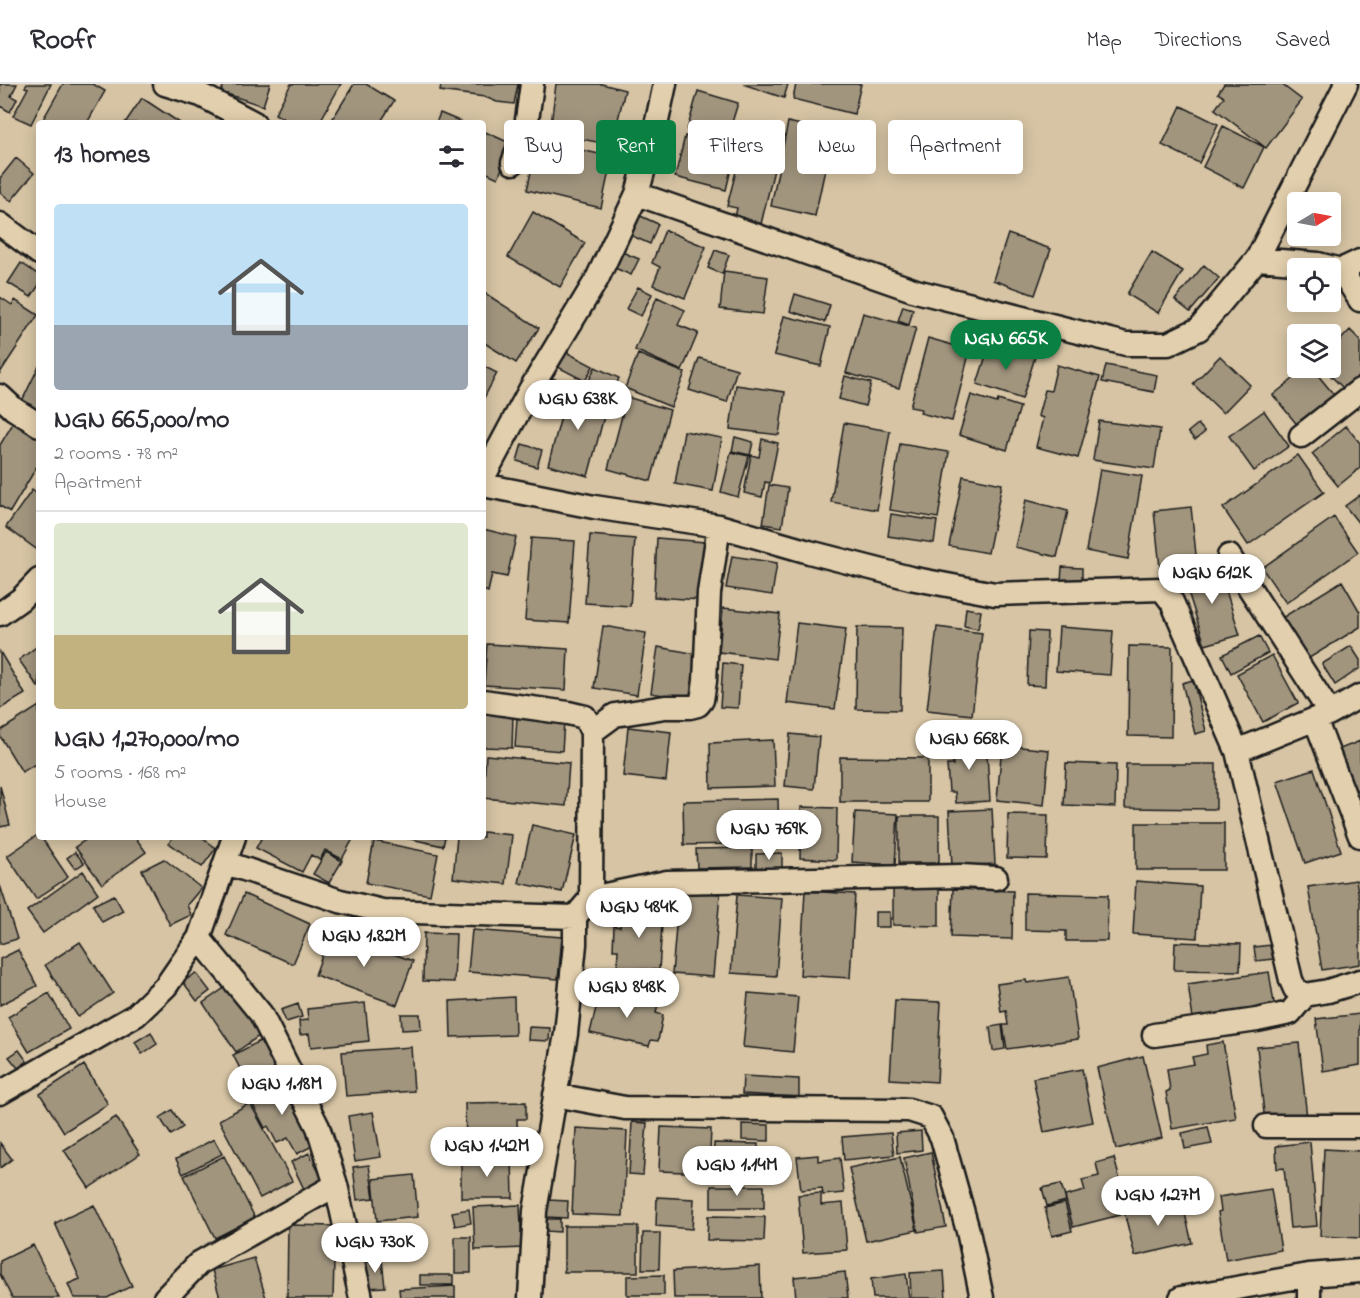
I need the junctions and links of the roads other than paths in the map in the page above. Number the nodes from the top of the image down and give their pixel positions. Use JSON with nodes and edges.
{"nodes":[{"id":1,"x":165,"y":84,"type":"edge"},
{"id":2,"x":532,"y":84,"type":"edge"},
{"id":3,"x":665,"y":84,"type":"edge"},
{"id":4,"x":1346,"y":84,"type":"edge"},
{"id":5,"x":248,"y":120,"type":"edge"},
{"id":6,"x":527,"y":120,"type":"edge"},
{"id":7,"x":637,"y":194,"type":"junction"},
{"id":8,"x":0,"y":225,"type":"edge"},
{"id":9,"x":36,"y":251,"type":"edge"},
{"id":10,"x":1257,"y":259,"type":"junction"},
{"id":11,"x":1351,"y":265,"type":"edge"},
{"id":12,"x":1360,"y":300,"type":"edge"},
{"id":13,"x":1360,"y":390,"type":"edge"},
{"id":14,"x":0,"y":396,"type":"edge"},
{"id":15,"x":36,"y":422,"type":"edge"},
{"id":16,"x":1301,"y":436,"type":"dead end"},
{"id":17,"x":486,"y":472,"type":"edge"},
{"id":18,"x":486,"y":486,"type":"edge"},
{"id":19,"x":719,"y":526,"type":"junction"},
{"id":20,"x":1228,"y":556,"type":"dead end"},
{"id":21,"x":36,"y":583,"type":"edge"},
{"id":22,"x":0,"y":614,"type":"edge"},
{"id":23,"x":1360,"y":696,"type":"edge"},
{"id":24,"x":486,"y":701,"type":"edge"},
{"id":25,"x":1323,"y":716,"type":"junction"},
{"id":26,"x":591,"y":732,"type":"junction"},
{"id":27,"x":1237,"y":751,"type":"junction"},
{"id":28,"x":1360,"y":836,"type":"edge"},
{"id":29,"x":233,"y":840,"type":"edge"},
{"id":30,"x":226,"y":863,"type":"junction"},
{"id":31,"x":996,"y":878,"type":"dead end"},
{"id":32,"x":591,"y":898,"type":"junction"},
{"id":33,"x":575,"y":917,"type":"junction"},
{"id":34,"x":200,"y":938,"type":"junction"},
{"id":35,"x":1360,"y":981,"type":"edge"},
{"id":36,"x":1305,"y":995,"type":"junction"},
{"id":37,"x":1154,"y":1035,"type":"dead end"},
{"id":38,"x":0,"y":1093,"type":"edge"},
{"id":39,"x":555,"y":1095,"type":"junction"},
{"id":40,"x":1266,"y":1126,"type":"dead end"},
{"id":41,"x":1360,"y":1126,"type":"edge"},
{"id":42,"x":336,"y":1185,"type":"junction"},
{"id":43,"x":1360,"y":1271,"type":"edge"},
{"id":44,"x":1309,"y":1275,"type":"junction"},
{"id":45,"x":165,"y":1298,"type":"edge"},
{"id":46,"x":361,"y":1298,"type":"edge"},
{"id":47,"x":530,"y":1298,"type":"edge"},
{"id":48,"x":982,"y":1298,"type":"edge"},
{"id":49,"x":1181,"y":1298,"type":"edge"},
{"id":50,"x":1309,"y":1298,"type":"edge"}],
"edges":[{"from":1,"to":5,"type":"street"},
{"from":2,"to":6,"type":"street"},
{"from":3,"to":7,"type":"street"},
{"from":4,"to":10,"type":"street"},
{"from":7,"to":10,"type":"street"},
{"from":7,"to":17,"type":"street"},
{"from":8,"to":9,"type":"street"},
{"from":10,"to":11,"type":"street"},
{"from":11,"to":12,"type":"street"},
{"from":13,"to":16,"type":"street"},
{"from":14,"to":15,"type":"street"},
{"from":18,"to":19,"type":"street"},
{"from":19,"to":26,"type":"street"},
{"from":19,"to":27,"type":"street"},
{"from":20,"to":25,"type":"street"},
{"from":21,"to":22,"type":"street"},
{"from":23,"to":25,"type":"street"},
{"from":24,"to":26,"type":"street"},
{"from":25,"to":27,"type":"street"},
{"from":25,"to":28,"type":"street"},
{"from":26,"to":32,"type":"street"},
{"from":27,"to":36,"type":"street"},
{"from":29,"to":30,"type":"street"},
{"from":30,"to":33,"type":"street"},
{"from":30,"to":34,"type":"street"},
{"from":31,"to":32,"type":"street"},
{"from":32,"to":33,"type":"street"},
{"from":33,"to":39,"type":"street"},
{"from":34,"to":38,"type":"street"},
{"from":34,"to":42,"type":"street"},
{"from":35,"to":36,"type":"street"},
{"from":36,"to":37,"type":"street"},
{"from":39,"to":47,"type":"street"},
{"from":39,"to":48,"type":"street"},
{"from":40,"to":41,"type":"street"},
{"from":42,"to":45,"type":"street"},
{"from":42,"to":46,"type":"street"},
{"from":43,"to":44,"type":"street"},
{"from":44,"to":49,"type":"street"},
{"from":44,"to":50,"type":"street"}]}
